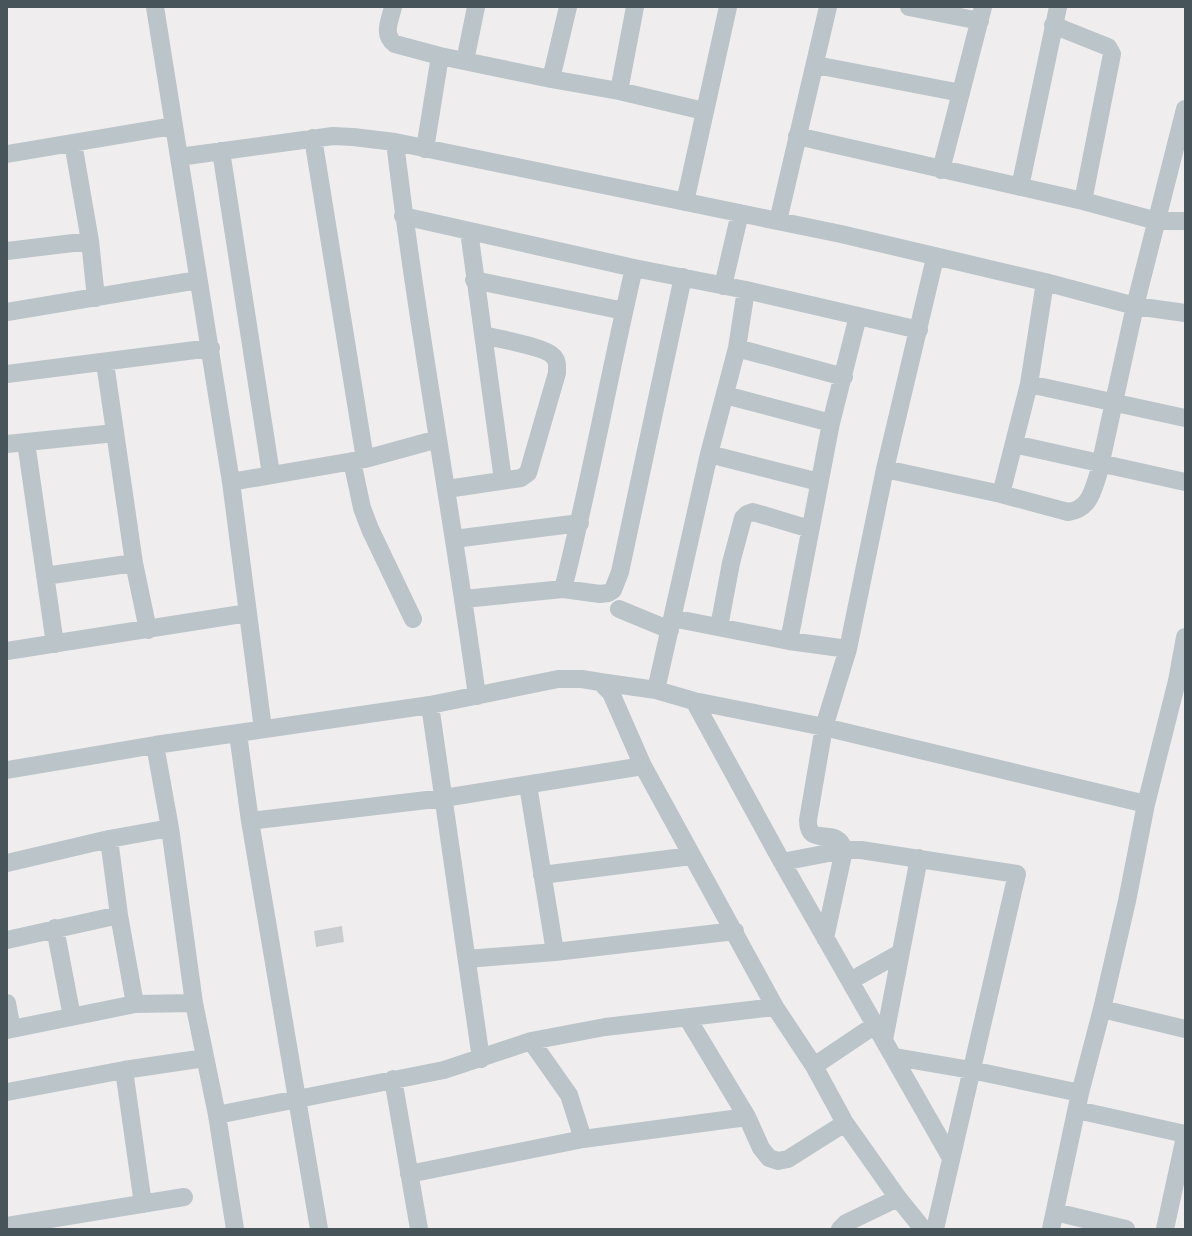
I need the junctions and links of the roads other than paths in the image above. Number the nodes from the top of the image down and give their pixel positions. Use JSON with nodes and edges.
{"nodes":[{"id":1,"x":155,"y":7,"type":"edge"},
{"id":2,"x":393,"y":7,"type":"edge"},
{"id":3,"x":476,"y":7,"type":"edge"},
{"id":4,"x":568,"y":7,"type":"edge"},
{"id":5,"x":635,"y":7,"type":"edge"},
{"id":6,"x":728,"y":7,"type":"edge"},
{"id":7,"x":828,"y":7,"type":"edge"},
{"id":8,"x":909,"y":7,"type":"edge"},
{"id":9,"x":1058,"y":7,"type":"edge"},
{"id":10,"x":982,"y":14,"type":"edge"},
{"id":11,"x":1053,"y":25,"type":"junction"},
{"id":12,"x":440,"y":56,"type":"junction"},
{"id":13,"x":465,"y":60,"type":"junction"},
{"id":14,"x":816,"y":65,"type":"junction"},
{"id":15,"x":551,"y":79,"type":"junction"},
{"id":16,"x":619,"y":91,"type":"junction"},
{"id":17,"x":961,"y":93,"type":"junction"},
{"id":18,"x":1185,"y":109,"type":"edge"},
{"id":19,"x":704,"y":111,"type":"junction"},
{"id":20,"x":173,"y":126,"type":"junction"},
{"id":21,"x":797,"y":136,"type":"junction"},
{"id":22,"x":1182,"y":137,"type":"edge"},
{"id":23,"x":313,"y":138,"type":"junction"},
{"id":24,"x":394,"y":142,"type":"junction"},
{"id":25,"x":73,"y":143,"type":"junction"},
{"id":26,"x":425,"y":149,"type":"junction"},
{"id":27,"x":221,"y":151,"type":"junction"},
{"id":28,"x":7,"y":154,"type":"edge"},
{"id":29,"x":179,"y":157,"type":"junction"},
{"id":30,"x":941,"y":170,"type":"junction"},
{"id":31,"x":1020,"y":187,"type":"junction"},
{"id":32,"x":685,"y":202,"type":"junction"},
{"id":33,"x":1083,"y":202,"type":"junction"},
{"id":34,"x":740,"y":213,"type":"junction"},
{"id":35,"x":403,"y":216,"type":"junction"},
{"id":36,"x":778,"y":221,"type":"junction"},
{"id":37,"x":1157,"y":221,"type":"junction"},
{"id":38,"x":1185,"y":221,"type":"edge"},
{"id":39,"x":469,"y":231,"type":"junction"},
{"id":40,"x":90,"y":241,"type":"junction"},
{"id":41,"x":7,"y":251,"type":"edge"},
{"id":42,"x":935,"y":258,"type":"junction"},
{"id":43,"x":634,"y":268,"type":"junction"},
{"id":44,"x":683,"y":277,"type":"junction"},
{"id":45,"x":198,"y":280,"type":"junction"},
{"id":46,"x":474,"y":280,"type":"junction"},
{"id":47,"x":1045,"y":282,"type":"junction"},
{"id":48,"x":723,"y":286,"type":"junction"},
{"id":49,"x":746,"y":290,"type":"junction"},
{"id":50,"x":96,"y":298,"type":"junction"},
{"id":51,"x":1135,"y":306,"type":"junction"},
{"id":52,"x":624,"y":311,"type":"junction"},
{"id":53,"x":7,"y":312,"type":"edge"},
{"id":54,"x":1185,"y":313,"type":"edge"},
{"id":55,"x":858,"y":316,"type":"junction"},
{"id":56,"x":919,"y":330,"type":"junction"},
{"id":57,"x":484,"y":335,"type":"junction"},
{"id":58,"x":211,"y":348,"type":"junction"},
{"id":59,"x":737,"y":348,"type":"junction"},
{"id":60,"x":105,"y":363,"type":"junction"},
{"id":61,"x":7,"y":374,"type":"edge"},
{"id":62,"x":844,"y":377,"type":"junction"},
{"id":63,"x":1029,"y":384,"type":"junction"},
{"id":64,"x":725,"y":395,"type":"junction"},
{"id":65,"x":1113,"y":403,"type":"junction"},
{"id":66,"x":1185,"y":418,"type":"edge"},
{"id":67,"x":831,"y":423,"type":"junction"},
{"id":68,"x":115,"y":433,"type":"junction"},
{"id":69,"x":438,"y":439,"type":"junction"},
{"id":70,"x":26,"y":442,"type":"junction"},
{"id":71,"x":7,"y":444,"type":"edge"},
{"id":72,"x":1014,"y":444,"type":"junction"},
{"id":73,"x":709,"y":454,"type":"junction"},
{"id":74,"x":358,"y":460,"type":"junction"},
{"id":75,"x":1100,"y":464,"type":"junction"},
{"id":76,"x":885,"y":469,"type":"junction"},
{"id":77,"x":271,"y":474,"type":"junction"},
{"id":78,"x":503,"y":480,"type":"junction"},
{"id":79,"x":231,"y":482,"type":"junction"},
{"id":80,"x":819,"y":482,"type":"junction"},
{"id":81,"x":1185,"y":482,"type":"edge"},
{"id":82,"x":447,"y":489,"type":"junction"},
{"id":83,"x":1001,"y":494,"type":"junction"},
{"id":84,"x":580,"y":523,"type":"junction"},
{"id":85,"x":810,"y":529,"type":"junction"},
{"id":86,"x":454,"y":539,"type":"junction"},
{"id":87,"x":134,"y":563,"type":"junction"},
{"id":88,"x":45,"y":576,"type":"junction"},
{"id":89,"x":563,"y":589,"type":"junction"},
{"id":90,"x":464,"y":599,"type":"junction"},
{"id":91,"x":619,"y":610,"type":"dead end"},
{"id":92,"x":248,"y":613,"type":"junction"},
{"id":93,"x":413,"y":619,"type":"dead end"},
{"id":94,"x":671,"y":624,"type":"junction"},
{"id":95,"x":719,"y":627,"type":"junction"},
{"id":96,"x":148,"y":630,"type":"junction"},
{"id":97,"x":1185,"y":637,"type":"edge"},
{"id":98,"x":789,"y":641,"type":"junction"},
{"id":99,"x":55,"y":644,"type":"junction"},
{"id":100,"x":848,"y":649,"type":"junction"},
{"id":101,"x":7,"y":651,"type":"edge"},
{"id":102,"x":1182,"y":665,"type":"edge"},
{"id":103,"x":600,"y":682,"type":"junction"},
{"id":104,"x":656,"y":690,"type":"junction"},
{"id":105,"x":477,"y":696,"type":"junction"},
{"id":106,"x":694,"y":701,"type":"junction"},
{"id":107,"x":430,"y":705,"type":"junction"},
{"id":108,"x":824,"y":727,"type":"junction"},
{"id":109,"x":263,"y":729,"type":"junction"},
{"id":110,"x":238,"y":734,"type":"junction"},
{"id":111,"x":155,"y":745,"type":"junction"},
{"id":112,"x":643,"y":766,"type":"junction"},
{"id":113,"x":7,"y":770,"type":"edge"},
{"id":114,"x":528,"y":785,"type":"junction"},
{"id":115,"x":444,"y":798,"type":"junction"},
{"id":116,"x":1146,"y":804,"type":"junction"},
{"id":117,"x":250,"y":821,"type":"junction"},
{"id":118,"x":170,"y":828,"type":"junction"},
{"id":119,"x":109,"y":839,"type":"junction"},
{"id":120,"x":844,"y":850,"type":"junction"},
{"id":121,"x":691,"y":856,"type":"junction"},
{"id":122,"x":919,"y":858,"type":"junction"},
{"id":123,"x":782,"y":862,"type":"junction"},
{"id":124,"x":7,"y":863,"type":"edge"},
{"id":125,"x":542,"y":875,"type":"junction"},
{"id":126,"x":119,"y":915,"type":"junction"},
{"id":127,"x":55,"y":928,"type":"junction"},
{"id":128,"x":735,"y":931,"type":"junction"},
{"id":129,"x":825,"y":938,"type":"junction"},
{"id":130,"x":7,"y":940,"type":"edge"},
{"id":131,"x":555,"y":952,"type":"junction"},
{"id":132,"x":900,"y":953,"type":"junction"},
{"id":133,"x":467,"y":959,"type":"junction"},
{"id":134,"x":850,"y":981,"type":"junction"},
{"id":135,"x":7,"y":1003,"type":"edge"},
{"id":136,"x":135,"y":1004,"type":"junction"},
{"id":137,"x":194,"y":1004,"type":"junction"},
{"id":138,"x":775,"y":1007,"type":"junction"},
{"id":139,"x":1102,"y":1009,"type":"junction"},
{"id":140,"x":72,"y":1016,"type":"junction"},
{"id":141,"x":688,"y":1019,"type":"junction"},
{"id":142,"x":10,"y":1029,"type":"edge"},
{"id":143,"x":1185,"y":1029,"type":"edge"},
{"id":144,"x":879,"y":1032,"type":"junction"},
{"id":145,"x":531,"y":1041,"type":"junction"},
{"id":146,"x":895,"y":1057,"type":"junction"},
{"id":147,"x":205,"y":1058,"type":"junction"},
{"id":148,"x":481,"y":1059,"type":"junction"},
{"id":149,"x":814,"y":1066,"type":"junction"},
{"id":150,"x":124,"y":1070,"type":"junction"},
{"id":151,"x":971,"y":1070,"type":"junction"},
{"id":152,"x":393,"y":1079,"type":"junction"},
{"id":153,"x":7,"y":1092,"type":"edge"},
{"id":154,"x":1080,"y":1092,"type":"junction"},
{"id":155,"x":297,"y":1100,"type":"junction"},
{"id":156,"x":1077,"y":1110,"type":"junction"},
{"id":157,"x":217,"y":1114,"type":"junction"},
{"id":158,"x":747,"y":1117,"type":"junction"},
{"id":159,"x":845,"y":1123,"type":"junction"},
{"id":160,"x":583,"y":1139,"type":"junction"},
{"id":161,"x":1184,"y":1143,"type":"edge"},
{"id":162,"x":951,"y":1158,"type":"junction"},
{"id":163,"x":409,"y":1174,"type":"junction"},
{"id":164,"x":184,"y":1197,"type":"dead end"},
{"id":165,"x":898,"y":1198,"type":"junction"},
{"id":166,"x":143,"y":1204,"type":"junction"},
{"id":167,"x":1053,"y":1220,"type":"edge"},
{"id":168,"x":7,"y":1226,"type":"edge"},
{"id":169,"x":235,"y":1229,"type":"edge"},
{"id":170,"x":319,"y":1229,"type":"edge"},
{"id":171,"x":419,"y":1229,"type":"edge"},
{"id":172,"x":840,"y":1229,"type":"edge"},
{"id":173,"x":923,"y":1229,"type":"edge"},
{"id":174,"x":935,"y":1229,"type":"edge"},
{"id":175,"x":1126,"y":1229,"type":"edge"},
{"id":176,"x":1165,"y":1229,"type":"edge"}],
"edges":[{"from":1,"to":20,"type":"street"},
{"from":2,"to":12,"type":"street"},
{"from":3,"to":13,"type":"street"},
{"from":4,"to":15,"type":"street"},
{"from":5,"to":16,"type":"street"},
{"from":6,"to":19,"type":"street"},
{"from":7,"to":14,"type":"street"},
{"from":8,"to":10,"type":"street"},
{"from":9,"to":11,"type":"street"},
{"from":10,"to":17,"type":"street"},
{"from":11,"to":31,"type":"street"},
{"from":11,"to":33,"type":"street"},
{"from":12,"to":13,"type":"street"},
{"from":12,"to":26,"type":"street"},
{"from":13,"to":15,"type":"street"},
{"from":14,"to":17,"type":"street"},
{"from":14,"to":21,"type":"street"},
{"from":15,"to":16,"type":"street"},
{"from":16,"to":19,"type":"street"},
{"from":17,"to":30,"type":"street"},
{"from":18,"to":22,"type":"street"},
{"from":19,"to":32,"type":"street"},
{"from":20,"to":25,"type":"street"},
{"from":20,"to":29,"type":"street"},
{"from":21,"to":30,"type":"street"},
{"from":21,"to":36,"type":"street"},
{"from":22,"to":37,"type":"street"},
{"from":23,"to":24,"type":"street"},
{"from":23,"to":27,"type":"street"},
{"from":23,"to":74,"type":"street"},
{"from":24,"to":26,"type":"street"},
{"from":24,"to":35,"type":"street"},
{"from":25,"to":28,"type":"street"},
{"from":25,"to":40,"type":"street"},
{"from":26,"to":32,"type":"street"},
{"from":27,"to":29,"type":"street"},
{"from":27,"to":77,"type":"street"},
{"from":29,"to":45,"type":"street"},
{"from":30,"to":31,"type":"street"},
{"from":31,"to":33,"type":"street"},
{"from":32,"to":34,"type":"street"},
{"from":33,"to":37,"type":"street"},
{"from":34,"to":36,"type":"street"},
{"from":34,"to":48,"type":"street"},
{"from":35,"to":39,"type":"street"},
{"from":35,"to":69,"type":"street"},
{"from":36,"to":42,"type":"street"},
{"from":37,"to":38,"type":"street"},
{"from":37,"to":51,"type":"street"},
{"from":39,"to":43,"type":"street"},
{"from":39,"to":46,"type":"street"},
{"from":40,"to":41,"type":"street"},
{"from":40,"to":50,"type":"street"},
{"from":42,"to":47,"type":"street"},
{"from":42,"to":56,"type":"street"},
{"from":43,"to":44,"type":"street"},
{"from":43,"to":52,"type":"street"},
{"from":44,"to":48,"type":"street"},
{"from":44,"to":89,"type":"street"},
{"from":45,"to":50,"type":"street"},
{"from":45,"to":58,"type":"street"},
{"from":46,"to":52,"type":"street"},
{"from":46,"to":57,"type":"street"},
{"from":47,"to":51,"type":"street"},
{"from":47,"to":63,"type":"street"},
{"from":48,"to":49,"type":"street"},
{"from":49,"to":55,"type":"street"},
{"from":49,"to":59,"type":"street"},
{"from":50,"to":53,"type":"street"},
{"from":51,"to":54,"type":"street"},
{"from":51,"to":65,"type":"street"},
{"from":52,"to":84,"type":"street"},
{"from":55,"to":56,"type":"street"},
{"from":55,"to":62,"type":"street"},
{"from":56,"to":76,"type":"street"},
{"from":57,"to":78,"type":"street"},
{"from":57,"to":78,"type":"street"},
{"from":58,"to":60,"type":"street"},
{"from":58,"to":79,"type":"street"},
{"from":59,"to":62,"type":"street"},
{"from":59,"to":64,"type":"street"},
{"from":60,"to":61,"type":"street"},
{"from":60,"to":68,"type":"street"},
{"from":62,"to":67,"type":"street"},
{"from":63,"to":65,"type":"street"},
{"from":63,"to":72,"type":"street"},
{"from":64,"to":67,"type":"street"},
{"from":64,"to":73,"type":"street"},
{"from":65,"to":66,"type":"street"},
{"from":65,"to":75,"type":"street"},
{"from":67,"to":80,"type":"street"},
{"from":68,"to":70,"type":"street"},
{"from":68,"to":87,"type":"street"},
{"from":69,"to":74,"type":"street"},
{"from":69,"to":82,"type":"street"},
{"from":70,"to":71,"type":"street"},
{"from":70,"to":88,"type":"street"},
{"from":72,"to":75,"type":"street"},
{"from":72,"to":83,"type":"street"},
{"from":73,"to":80,"type":"street"},
{"from":73,"to":94,"type":"street"},
{"from":74,"to":77,"type":"street"},
{"from":74,"to":93,"type":"street"},
{"from":75,"to":81,"type":"street"},
{"from":75,"to":83,"type":"street"},
{"from":76,"to":83,"type":"street"},
{"from":76,"to":100,"type":"street"},
{"from":77,"to":79,"type":"street"},
{"from":78,"to":82,"type":"street"},
{"from":79,"to":92,"type":"street"},
{"from":80,"to":85,"type":"street"},
{"from":82,"to":86,"type":"street"},
{"from":84,"to":86,"type":"street"},
{"from":84,"to":89,"type":"street"},
{"from":85,"to":95,"type":"street"},
{"from":85,"to":98,"type":"street"},
{"from":86,"to":90,"type":"street"},
{"from":87,"to":88,"type":"street"},
{"from":87,"to":96,"type":"street"},
{"from":88,"to":99,"type":"street"},
{"from":89,"to":90,"type":"street"},
{"from":90,"to":105,"type":"street"},
{"from":91,"to":94,"type":"street"},
{"from":92,"to":96,"type":"street"},
{"from":92,"to":109,"type":"street"},
{"from":94,"to":95,"type":"street"},
{"from":94,"to":104,"type":"street"},
{"from":95,"to":98,"type":"street"},
{"from":96,"to":99,"type":"street"},
{"from":97,"to":102,"type":"street"},
{"from":98,"to":100,"type":"street"},
{"from":99,"to":101,"type":"street"},
{"from":100,"to":108,"type":"street"},
{"from":102,"to":116,"type":"street"},
{"from":103,"to":104,"type":"street"},
{"from":103,"to":105,"type":"street"},
{"from":103,"to":112,"type":"street"},
{"from":104,"to":106,"type":"street"},
{"from":105,"to":107,"type":"street"},
{"from":106,"to":108,"type":"street"},
{"from":106,"to":123,"type":"street"},
{"from":107,"to":109,"type":"street"},
{"from":107,"to":115,"type":"street"},
{"from":108,"to":116,"type":"street"},
{"from":108,"to":120,"type":"street"},
{"from":109,"to":110,"type":"street"},
{"from":110,"to":111,"type":"street"},
{"from":110,"to":117,"type":"street"},
{"from":111,"to":113,"type":"street"},
{"from":111,"to":118,"type":"street"},
{"from":112,"to":114,"type":"street"},
{"from":112,"to":121,"type":"street"},
{"from":114,"to":115,"type":"street"},
{"from":114,"to":125,"type":"street"},
{"from":115,"to":117,"type":"street"},
{"from":115,"to":133,"type":"street"},
{"from":116,"to":139,"type":"street"},
{"from":117,"to":155,"type":"street"},
{"from":118,"to":119,"type":"street"},
{"from":118,"to":137,"type":"street"},
{"from":119,"to":124,"type":"street"},
{"from":119,"to":126,"type":"street"},
{"from":120,"to":122,"type":"street"},
{"from":120,"to":123,"type":"street"},
{"from":120,"to":129,"type":"street"},
{"from":121,"to":125,"type":"street"},
{"from":121,"to":128,"type":"street"},
{"from":122,"to":132,"type":"street"},
{"from":122,"to":151,"type":"street"},
{"from":123,"to":129,"type":"street"},
{"from":125,"to":131,"type":"street"},
{"from":126,"to":127,"type":"street"},
{"from":126,"to":136,"type":"street"},
{"from":127,"to":130,"type":"street"},
{"from":127,"to":140,"type":"street"},
{"from":128,"to":131,"type":"street"},
{"from":128,"to":138,"type":"street"},
{"from":129,"to":134,"type":"street"},
{"from":131,"to":133,"type":"street"},
{"from":132,"to":134,"type":"street"},
{"from":132,"to":144,"type":"street"},
{"from":133,"to":148,"type":"street"},
{"from":134,"to":144,"type":"street"},
{"from":135,"to":142,"type":"street"},
{"from":136,"to":137,"type":"street"},
{"from":136,"to":140,"type":"street"},
{"from":137,"to":147,"type":"street"},
{"from":138,"to":141,"type":"street"},
{"from":138,"to":149,"type":"street"},
{"from":139,"to":143,"type":"street"},
{"from":139,"to":154,"type":"street"},
{"from":140,"to":142,"type":"street"},
{"from":141,"to":145,"type":"street"},
{"from":141,"to":158,"type":"street"},
{"from":144,"to":146,"type":"street"},
{"from":144,"to":149,"type":"street"},
{"from":145,"to":148,"type":"street"},
{"from":145,"to":160,"type":"street"},
{"from":146,"to":151,"type":"street"},
{"from":146,"to":162,"type":"street"},
{"from":147,"to":150,"type":"street"},
{"from":147,"to":157,"type":"street"},
{"from":148,"to":152,"type":"street"},
{"from":149,"to":159,"type":"street"},
{"from":150,"to":153,"type":"street"},
{"from":150,"to":166,"type":"street"},
{"from":151,"to":154,"type":"street"},
{"from":151,"to":162,"type":"street"},
{"from":152,"to":155,"type":"street"},
{"from":152,"to":163,"type":"street"},
{"from":154,"to":156,"type":"street"},
{"from":155,"to":157,"type":"street"},
{"from":155,"to":170,"type":"street"},
{"from":156,"to":161,"type":"street"},
{"from":156,"to":167,"type":"street"},
{"from":157,"to":169,"type":"street"},
{"from":158,"to":159,"type":"street"},
{"from":158,"to":160,"type":"street"},
{"from":159,"to":165,"type":"street"},
{"from":160,"to":163,"type":"street"},
{"from":161,"to":176,"type":"street"},
{"from":162,"to":174,"type":"street"},
{"from":163,"to":171,"type":"street"},
{"from":164,"to":166,"type":"street"},
{"from":165,"to":172,"type":"street"},
{"from":165,"to":173,"type":"street"},
{"from":166,"to":168,"type":"street"},
{"from":167,"to":175,"type":"street"}]}
